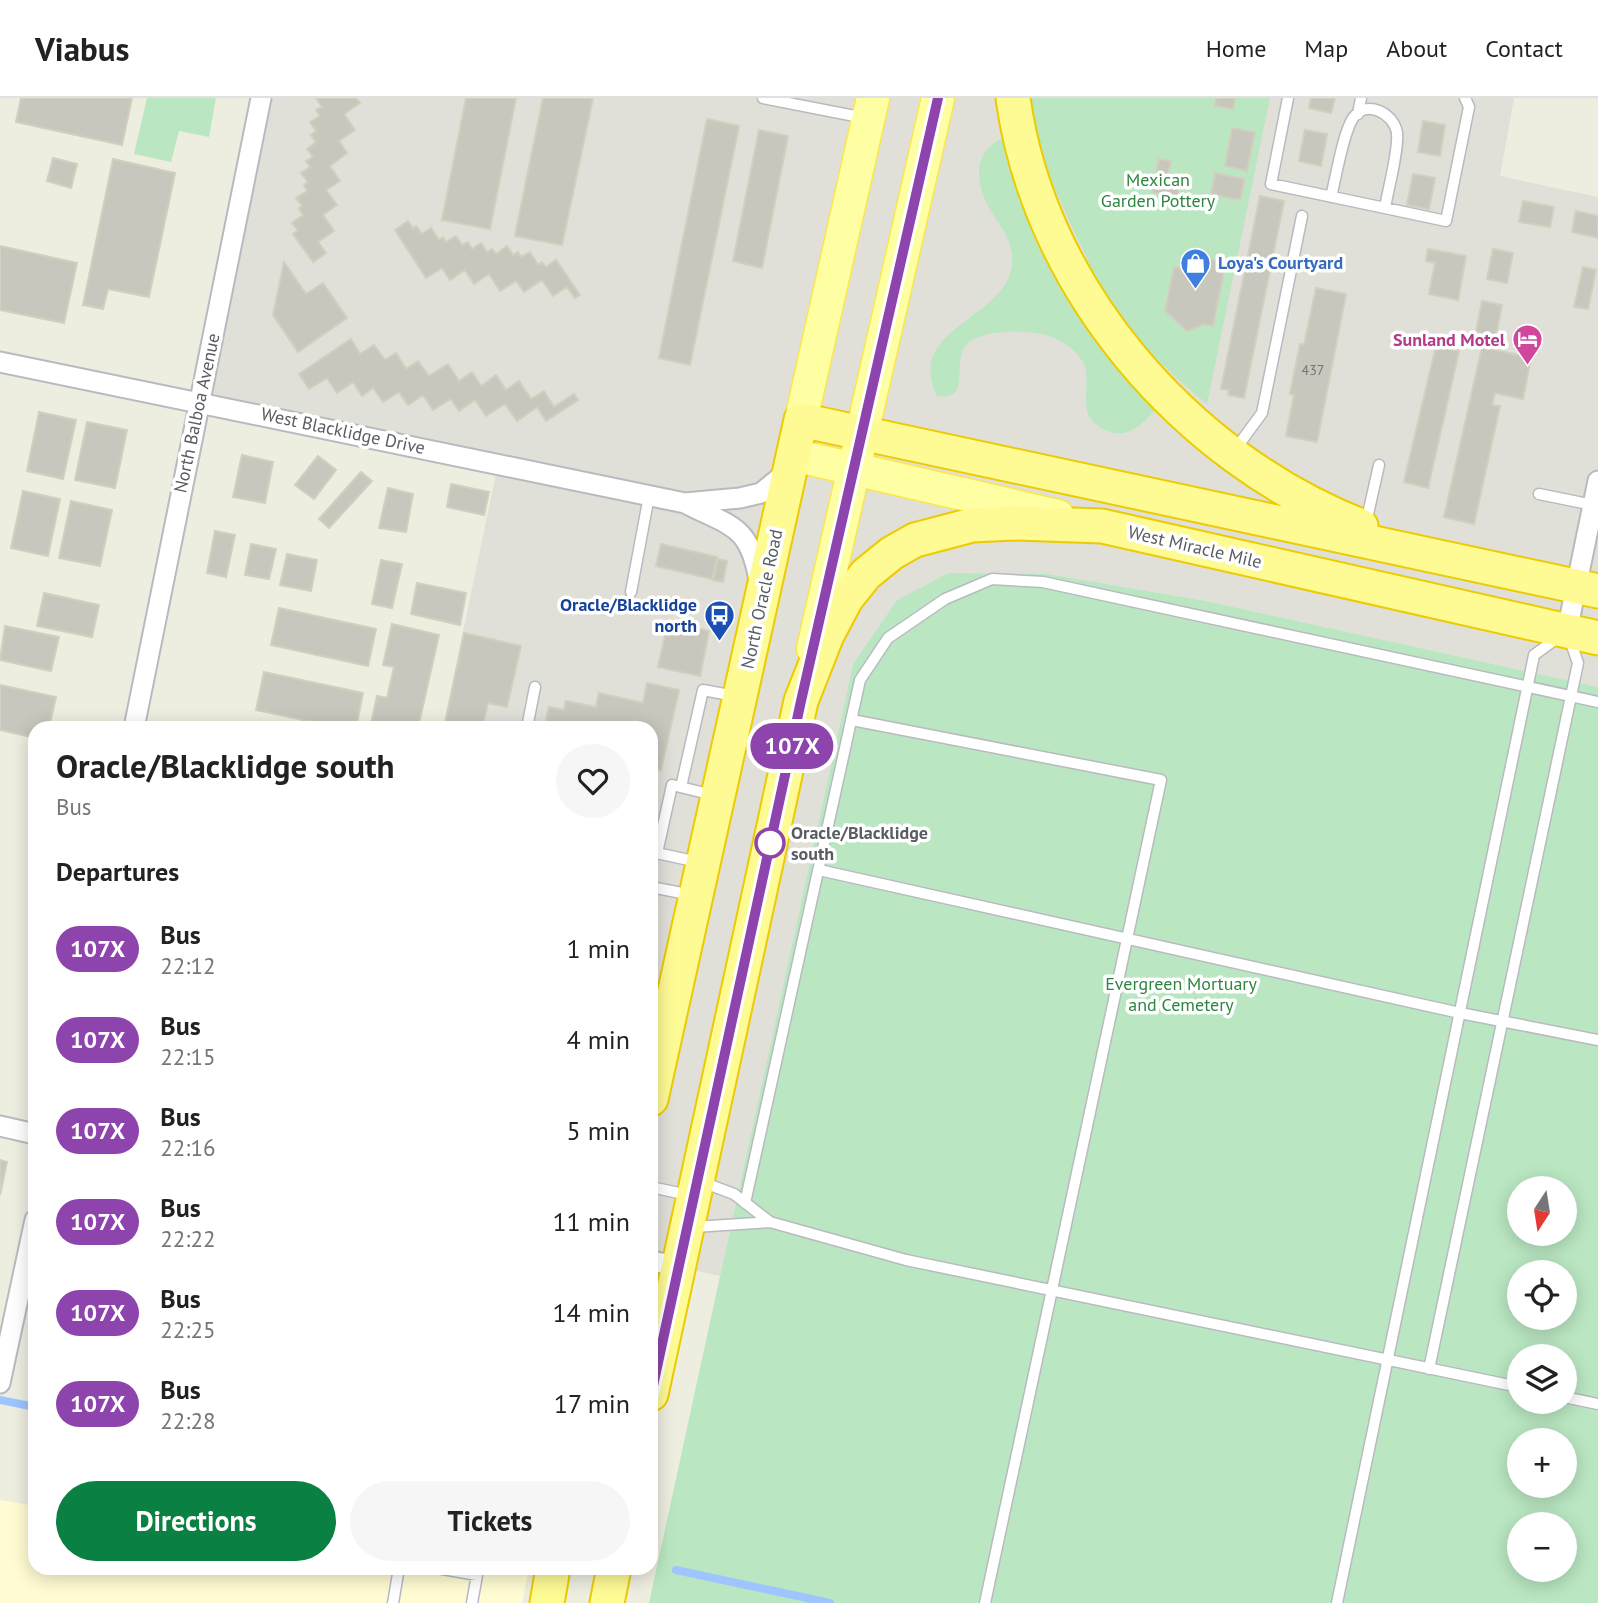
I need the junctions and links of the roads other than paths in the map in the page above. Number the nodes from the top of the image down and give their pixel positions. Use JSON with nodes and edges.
{"nodes":[{"id":1,"x":261,"y":98,"type":"edge"},
{"id":2,"x":763,"y":98,"type":"edge"},
{"id":3,"x":938,"y":98,"type":"edge"},
{"id":4,"x":1013,"y":98,"type":"edge"},
{"id":5,"x":1288,"y":98,"type":"edge"},
{"id":6,"x":1361,"y":98,"type":"edge"},
{"id":7,"x":1465,"y":98,"type":"edge"},
{"id":8,"x":871,"y":108,"type":"edge"},
{"id":9,"x":1358,"y":114,"type":"junction"},
{"id":10,"x":1331,"y":197,"type":"junction"},
{"id":11,"x":1385,"y":208,"type":"junction"},
{"id":12,"x":1302,"y":216,"type":"dead end"},
{"id":13,"x":0,"y":362,"type":"edge"},
{"id":14,"x":198,"y":401,"type":"junction"},
{"id":15,"x":801,"y":420,"type":"junction"},
{"id":16,"x":862,"y":433,"type":"junction"},
{"id":17,"x":1232,"y":454,"type":"junction"},
{"id":18,"x":791,"y":462,"type":"junction"},
{"id":19,"x":1379,"y":465,"type":"dead end"},
{"id":20,"x":854,"y":470,"type":"junction"},
{"id":21,"x":1598,"y":481,"type":"edge"},
{"id":22,"x":1539,"y":494,"type":"dead end"},
{"id":23,"x":649,"y":496,"type":"junction"},
{"id":24,"x":685,"y":503,"type":"junction"},
{"id":25,"x":1593,"y":505,"type":"junction"},
{"id":26,"x":1102,"y":526,"type":"junction"},
{"id":27,"x":1365,"y":527,"type":"junction"},
{"id":28,"x":1442,"y":558,"type":"junction"},
{"id":29,"x":1587,"y":589,"type":"edge"},
{"id":30,"x":631,"y":592,"type":"dead end"},
{"id":31,"x":762,"y":598,"type":"junction"},
{"id":32,"x":1583,"y":634,"type":"edge"},
{"id":33,"x":535,"y":687,"type":"dead end"},
{"id":34,"x":1528,"y":688,"type":"junction"},
{"id":35,"x":740,"y":697,"type":"junction"},
{"id":36,"x":1571,"y":697,"type":"junction"},
{"id":37,"x":801,"y":701,"type":"junction"},
{"id":38,"x":1598,"y":702,"type":"edge"},
{"id":39,"x":852,"y":720,"type":"junction"},
{"id":40,"x":135,"y":721,"type":"edge"},
{"id":41,"x":528,"y":721,"type":"edge"},
{"id":42,"x":681,"y":787,"type":"junction"},
{"id":43,"x":718,"y":796,"type":"junction"},
{"id":44,"x":658,"y":838,"type":"edge"},
{"id":45,"x":658,"y":854,"type":"edge"},
{"id":46,"x":703,"y":863,"type":"junction"},
{"id":47,"x":818,"y":870,"type":"junction"},
{"id":48,"x":658,"y":888,"type":"edge"},
{"id":49,"x":696,"y":896,"type":"junction"},
{"id":50,"x":1128,"y":939,"type":"junction"},
{"id":51,"x":1460,"y":1013,"type":"junction"},
{"id":52,"x":1503,"y":1021,"type":"junction"},
{"id":53,"x":1598,"y":1040,"type":"edge"},
{"id":54,"x":658,"y":1067,"type":"edge"},
{"id":55,"x":0,"y":1126,"type":"edge"},
{"id":56,"x":28,"y":1132,"type":"edge"},
{"id":57,"x":658,"y":1189,"type":"edge"},
{"id":58,"x":692,"y":1201,"type":"junction"},
{"id":59,"x":745,"y":1203,"type":"junction"},
{"id":60,"x":770,"y":1222,"type":"junction"},
{"id":61,"x":28,"y":1253,"type":"edge"},
{"id":62,"x":664,"y":1264,"type":"edge"},
{"id":63,"x":1053,"y":1291,"type":"junction"},
{"id":64,"x":658,"y":1324,"type":"edge"},
{"id":65,"x":1386,"y":1360,"type":"junction"},
{"id":66,"x":1429,"y":1369,"type":"junction"},
{"id":67,"x":0,"y":1383,"type":"edge"},
{"id":68,"x":1507,"y":1385,"type":"edge"},
{"id":69,"x":1577,"y":1400,"type":"edge"},
{"id":70,"x":1598,"y":1404,"type":"edge"},
{"id":71,"x":398,"y":1575,"type":"edge"},
{"id":72,"x":477,"y":1575,"type":"edge"},
{"id":73,"x":552,"y":1575,"type":"edge"},
{"id":74,"x":613,"y":1575,"type":"edge"},
{"id":75,"x":394,"y":1603,"type":"edge"},
{"id":76,"x":472,"y":1603,"type":"edge"},
{"id":77,"x":547,"y":1603,"type":"edge"},
{"id":78,"x":607,"y":1603,"type":"edge"},
{"id":79,"x":985,"y":1603,"type":"edge"},
{"id":80,"x":1337,"y":1603,"type":"edge"}],
"edges":[{"from":1,"to":14,"type":"street","name":"North Balboa Avenue"},
{"from":2,"to":8,"type":"lane"},
{"from":3,"to":16,"type":"main road"},
{"from":4,"to":17,"type":"highway"},
{"from":5,"to":10,"type":"lane"},
{"from":6,"to":9,"type":"lane"},
{"from":7,"to":11,"type":"lane"},
{"from":8,"to":15,"type":"main road","name":"North Oracle Road"},
{"from":9,"to":10,"type":"lane"},
{"from":9,"to":11,"type":"lane"},
{"from":10,"to":11,"type":"lane"},
{"from":12,"to":17,"type":"lane"},
{"from":13,"to":14,"type":"street","name":"West Blacklidge Drive"},
{"from":14,"to":23,"type":"street","name":"West Blacklidge Drive"},
{"from":14,"to":40,"type":"street","name":"North Balboa Avenue"},
{"from":15,"to":16,"type":"highway"},
{"from":15,"to":18,"type":"highway","name":"North Oracle Road"},
{"from":16,"to":20,"type":"main road"},
{"from":16,"to":28,"type":"highway"},
{"from":17,"to":27,"type":"highway"},
{"from":18,"to":20,"type":"main road","name":"West Miracle Mile"},
{"from":18,"to":24,"type":"street"},
{"from":18,"to":31,"type":"highway","name":"North Oracle Road"},
{"from":19,"to":27,"type":"lane"},
{"from":20,"to":26,"type":"main road","name":"West Miracle Mile"},
{"from":20,"to":37,"type":"main road"},
{"from":21,"to":25,"type":"street"},
{"from":22,"to":25,"type":"lane"},
{"from":23,"to":24,"type":"street","name":"West Blacklidge Drive"},
{"from":23,"to":30,"type":"lane"},
{"from":24,"to":31,"type":"street"},
{"from":25,"to":29,"type":"street"},
{"from":26,"to":32,"type":"highway","name":"West Miracle Mile"},
{"from":26,"to":37,"type":"highway"},
{"from":27,"to":28,"type":"highway"},
{"from":28,"to":29,"type":"highway"},
{"from":29,"to":32,"type":"street"},
{"from":31,"to":35,"type":"highway","name":"North Oracle Road"},
{"from":32,"to":34,"type":"lane"},
{"from":32,"to":36,"type":"lane"},
{"from":33,"to":41,"type":"lane"},
{"from":34,"to":36,"type":"lane"},
{"from":34,"to":39,"type":"lane"},
{"from":34,"to":51,"type":"lane"},
{"from":35,"to":42,"type":"lane"},
{"from":35,"to":43,"type":"highway","name":"North Oracle Road"},
{"from":36,"to":38,"type":"lane"},
{"from":36,"to":52,"type":"lane"},
{"from":37,"to":58,"type":"highway"},
{"from":39,"to":47,"type":"lane"},
{"from":39,"to":50,"type":"lane"},
{"from":42,"to":43,"type":"lane"},
{"from":42,"to":44,"type":"lane"},
{"from":43,"to":46,"type":"highway","name":"North Oracle Road"},
{"from":45,"to":46,"type":"lane"},
{"from":46,"to":49,"type":"highway","name":"North Oracle Road"},
{"from":47,"to":50,"type":"lane"},
{"from":47,"to":59,"type":"lane"},
{"from":48,"to":49,"type":"lane"},
{"from":49,"to":54,"type":"highway","name":"North Oracle Road"},
{"from":50,"to":51,"type":"lane"},
{"from":50,"to":63,"type":"lane"},
{"from":51,"to":52,"type":"lane"},
{"from":51,"to":65,"type":"lane"},
{"from":52,"to":53,"type":"lane"},
{"from":52,"to":66,"type":"lane"},
{"from":55,"to":56,"type":"street"},
{"from":57,"to":58,"type":"lane"},
{"from":58,"to":59,"type":"lane"},
{"from":58,"to":60,"type":"lane"},
{"from":58,"to":62,"type":"highway"},
{"from":59,"to":60,"type":"lane"},
{"from":60,"to":63,"type":"lane"},
{"from":61,"to":67,"type":"street"},
{"from":62,"to":64,"type":"highway"},
{"from":63,"to":65,"type":"lane"},
{"from":63,"to":79,"type":"lane"},
{"from":65,"to":66,"type":"lane"},
{"from":65,"to":80,"type":"lane"},
{"from":66,"to":68,"type":"lane"},
{"from":69,"to":70,"type":"lane"},
{"from":71,"to":75,"type":"lane"},
{"from":72,"to":76,"type":"lane"},
{"from":73,"to":77,"type":"highway"},
{"from":74,"to":78,"type":"highway"}]}
